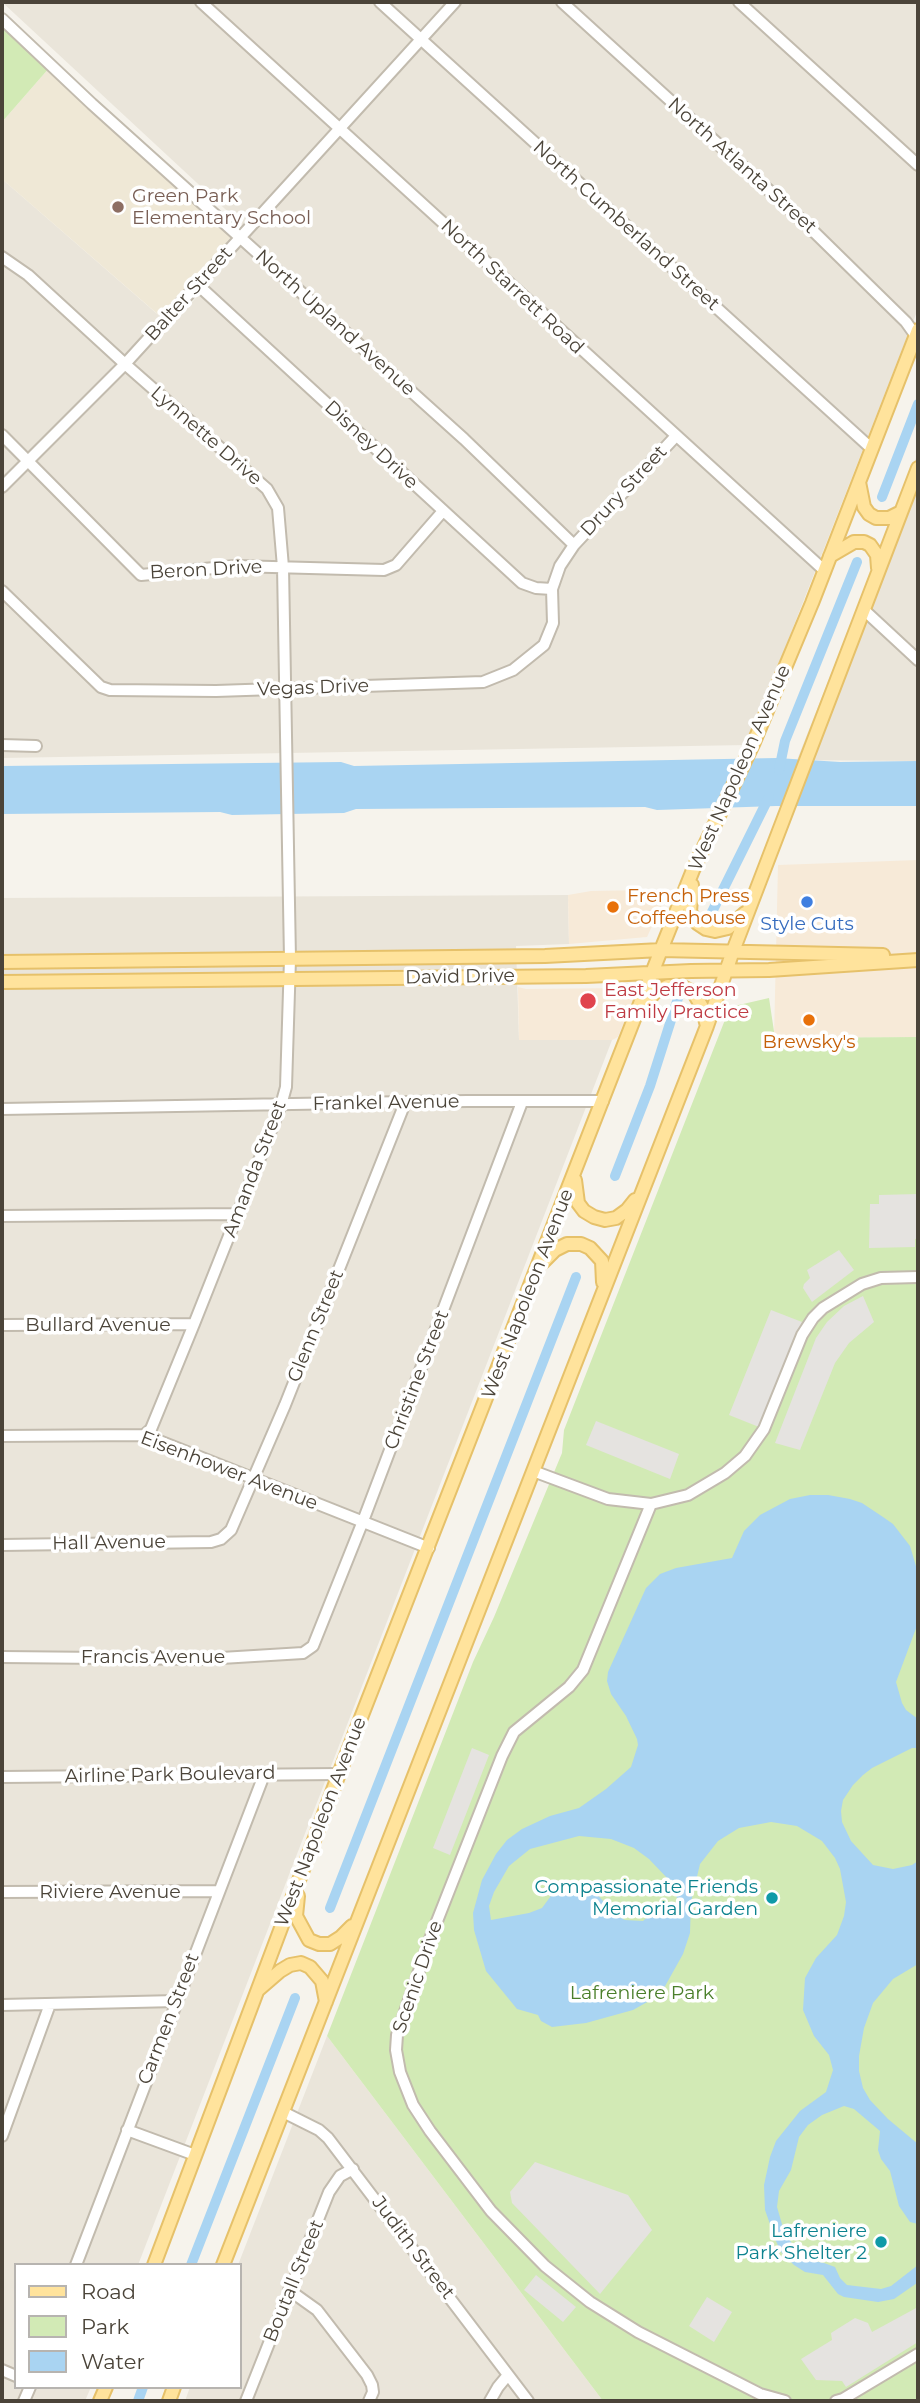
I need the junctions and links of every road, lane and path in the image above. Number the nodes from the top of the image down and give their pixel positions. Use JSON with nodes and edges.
{"nodes":[{"id":1,"x":201,"y":2,"type":"edge"},
{"id":2,"x":380,"y":2,"type":"edge"},
{"id":3,"x":454,"y":2,"type":"edge"},
{"id":4,"x":562,"y":2,"type":"edge"},
{"id":5,"x":739,"y":2,"type":"edge"},
{"id":6,"x":2,"y":19,"type":"edge"},
{"id":7,"x":421,"y":39,"type":"junction"},
{"id":8,"x":340,"y":128,"type":"junction"},
{"id":9,"x":918,"y":165,"type":"edge"},
{"id":10,"x":240,"y":237,"type":"junction"},
{"id":11,"x":2,"y":257,"type":"edge"},
{"id":12,"x":198,"y":285,"type":"junction"},
{"id":13,"x":917,"y":333,"type":"edge"},
{"id":14,"x":125,"y":364,"type":"junction"},
{"id":15,"x":2,"y":435,"type":"edge"},
{"id":16,"x":675,"y":437,"type":"junction"},
{"id":17,"x":872,"y":449,"type":"junction"},
{"id":18,"x":27,"y":460,"type":"junction"},
{"id":19,"x":918,"y":468,"type":"edge"},
{"id":20,"x":859,"y":482,"type":"junction"},
{"id":21,"x":2,"y":487,"type":"edge"},
{"id":22,"x":915,"y":491,"type":"edge"},
{"id":23,"x":443,"y":511,"type":"junction"},
{"id":24,"x":901,"y":512,"type":"junction"},
{"id":25,"x":574,"y":545,"type":"junction"},
{"id":26,"x":831,"y":556,"type":"junction"},
{"id":27,"x":283,"y":567,"type":"junction"},
{"id":28,"x":825,"y":571,"type":"junction"},
{"id":29,"x":878,"y":572,"type":"junction"},
{"id":30,"x":552,"y":589,"type":"junction"},
{"id":31,"x":2,"y":591,"type":"edge"},
{"id":32,"x":864,"y":610,"type":"junction"},
{"id":33,"x":918,"y":660,"type":"edge"},
{"id":34,"x":285,"y":688,"type":"junction"},
{"id":35,"x":2,"y":746,"type":"edge"},
{"id":36,"x":36,"y":746,"type":"dead end"},
{"id":37,"x":287,"y":761,"type":"joint"},
{"id":38,"x":694,"y":870,"type":"junction"},
{"id":39,"x":749,"y":908,"type":"junction"},
{"id":40,"x":661,"y":950,"type":"junction"},
{"id":41,"x":733,"y":951,"type":"junction"},
{"id":42,"x":918,"y":958,"type":"edge"},
{"id":43,"x":290,"y":959,"type":"junction"},
{"id":44,"x":22,"y":961,"type":"junction"},
{"id":45,"x":2,"y":962,"type":"edge"},
{"id":46,"x":727,"y":971,"type":"junction"},
{"id":47,"x":653,"y":972,"type":"junction"},
{"id":48,"x":288,"y":979,"type":"junction"},
{"id":49,"x":22,"y":981,"type":"junction"},
{"id":50,"x":2,"y":982,"type":"edge"},
{"id":51,"x":638,"y":1012,"type":"junction"},
{"id":52,"x":707,"y":1026,"type":"junction"},
{"id":53,"x":603,"y":1101,"type":"junction"},
{"id":54,"x":522,"y":1102,"type":"junction"},
{"id":55,"x":405,"y":1103,"type":"junction"},
{"id":56,"x":281,"y":1105,"type":"junction"},
{"id":57,"x":2,"y":1110,"type":"edge"},
{"id":58,"x":575,"y":1172,"type":"junction"},
{"id":59,"x":641,"y":1192,"type":"junction"},
{"id":60,"x":237,"y":1214,"type":"junction"},
{"id":61,"x":2,"y":1216,"type":"edge"},
{"id":62,"x":538,"y":1270,"type":"junction"},
{"id":63,"x":918,"y":1277,"type":"edge"},
{"id":64,"x":602,"y":1293,"type":"junction"},
{"id":65,"x":194,"y":1324,"type":"junction"},
{"id":66,"x":2,"y":1325,"type":"edge"},
{"id":67,"x":144,"y":1435,"type":"junction"},
{"id":68,"x":2,"y":1436,"type":"edge"},
{"id":69,"x":533,"y":1471,"type":"junction"},
{"id":70,"x":253,"y":1479,"type":"junction"},
{"id":71,"x":652,"y":1504,"type":"junction"},
{"id":72,"x":363,"y":1521,"type":"junction"},
{"id":73,"x":217,"y":1540,"type":"joint"},
{"id":74,"x":2,"y":1545,"type":"edge"},
{"id":75,"x":429,"y":1548,"type":"junction"},
{"id":76,"x":303,"y":1653,"type":"joint"},
{"id":77,"x":2,"y":1657,"type":"edge"},
{"id":78,"x":339,"y":1774,"type":"junction"},
{"id":79,"x":264,"y":1775,"type":"junction"},
{"id":80,"x":2,"y":1777,"type":"edge"},
{"id":81,"x":299,"y":1882,"type":"junction"},
{"id":82,"x":218,"y":1891,"type":"junction"},
{"id":83,"x":2,"y":1892,"type":"edge"},
{"id":84,"x":357,"y":1920,"type":"junction"},
{"id":85,"x":255,"y":1992,"type":"junction"},
{"id":86,"x":177,"y":2001,"type":"junction"},
{"id":87,"x":326,"y":2002,"type":"junction"},
{"id":88,"x":50,"y":2004,"type":"junction"},
{"id":89,"x":2,"y":2005,"type":"edge"},
{"id":90,"x":283,"y":2112,"type":"junction"},
{"id":91,"x":127,"y":2130,"type":"junction"},
{"id":92,"x":2,"y":2137,"type":"edge"},
{"id":93,"x":195,"y":2155,"type":"junction"},
{"id":94,"x":353,"y":2169,"type":"junction"},
{"id":95,"x":77,"y":2263,"type":"edge"},
{"id":96,"x":155,"y":2263,"type":"edge"},
{"id":97,"x":224,"y":2263,"type":"edge"},
{"id":98,"x":289,"y":2290,"type":"junction"},
{"id":99,"x":918,"y":2354,"type":"edge"},
{"id":100,"x":508,"y":2375,"type":"junction"},
{"id":101,"x":246,"y":2401,"type":"edge"},
{"id":102,"x":369,"y":2401,"type":"edge"},
{"id":103,"x":490,"y":2401,"type":"edge"},
{"id":104,"x":528,"y":2401,"type":"edge"},
{"id":105,"x":785,"y":2401,"type":"edge"},
{"id":106,"x":836,"y":2401,"type":"edge"}],
"edges":[{"from":1,"to":8,"type":"street","name":"North Starrett Road"},
{"from":2,"to":7,"type":"street","name":"North Cumberland Street"},
{"from":3,"to":7,"type":"street","name":"Balter Street"},
{"from":4,"to":13,"type":"street","name":"North Atlanta Street"},
{"from":5,"to":9,"type":"street"},
{"from":6,"to":10,"type":"street","name":"North Upland Avenue"},
{"from":7,"to":8,"type":"street","name":"Balter Street"},
{"from":7,"to":17,"type":"street","name":"North Cumberland Street"},
{"from":8,"to":10,"type":"street","name":"Balter Street"},
{"from":8,"to":16,"type":"street","name":"North Starrett Road"},
{"from":10,"to":12,"type":"street","name":"Balter Street"},
{"from":10,"to":25,"type":"street","name":"North Upland Avenue"},
{"from":11,"to":14,"type":"street","name":"Lynnette Drive"},
{"from":12,"to":14,"type":"street","name":"Balter Street"},
{"from":12,"to":23,"type":"street","name":"Disney Drive"},
{"from":13,"to":17,"type":"main road","name":"West Napoleon Avenue"},
{"from":14,"to":18,"type":"street","name":"Balter Street"},
{"from":14,"to":27,"type":"street","name":"Lynnette Drive"},
{"from":15,"to":18,"type":"street","name":"Beron Drive"},
{"from":16,"to":25,"type":"street","name":"Drury Street"},
{"from":16,"to":28,"type":"street","name":"North Starrett Road"},
{"from":17,"to":20,"type":"main road","name":"West Napoleon Avenue"},
{"from":18,"to":21,"type":"street","name":"Balter Street"},
{"from":18,"to":27,"type":"street","name":"Beron Drive"},
{"from":19,"to":22,"type":"main road"},
{"from":20,"to":24,"type":"main road"},
{"from":20,"to":26,"type":"main road","name":"West Napoleon Avenue"},
{"from":22,"to":24,"type":"main road"},
{"from":23,"to":27,"type":"street","name":"Beron Drive"},
{"from":23,"to":30,"type":"street","name":"Disney Drive"},
{"from":24,"to":29,"type":"main road"},
{"from":25,"to":30,"type":"street","name":"Vegas Drive"},
{"from":26,"to":28,"type":"main road","name":"West Napoleon Avenue"},
{"from":26,"to":29,"type":"main road"},
{"from":27,"to":34,"type":"street","name":"Lynnette Drive"},
{"from":28,"to":38,"type":"main road","name":"West Napoleon Avenue"},
{"from":29,"to":32,"type":"main road"},
{"from":30,"to":34,"type":"street","name":"Vegas Drive"},
{"from":31,"to":34,"type":"street","name":"Vegas Drive"},
{"from":32,"to":33,"type":"street"},
{"from":32,"to":39,"type":"main road"},
{"from":34,"to":37,"type":"street","name":"Lynnette Drive"},
{"from":35,"to":36,"type":"street"},
{"from":37,"to":43,"type":"street","name":"Amanda Street"},
{"from":38,"to":39,"type":"main road"},
{"from":38,"to":40,"type":"main road","name":"West Napoleon Avenue"},
{"from":39,"to":41,"type":"main road"},
{"from":40,"to":41,"type":"main road","name":"David Drive"},
{"from":40,"to":43,"type":"main road","name":"David Drive"},
{"from":40,"to":47,"type":"main road","name":"West Napoleon Avenue"},
{"from":41,"to":42,"type":"main road","name":"David Drive"},
{"from":41,"to":46,"type":"main road"},
{"from":42,"to":46,"type":"main road","name":"David Drive"},
{"from":43,"to":44,"type":"main road","name":"David Drive"},
{"from":43,"to":48,"type":"street","name":"Amanda Street"},
{"from":44,"to":45,"type":"main road","name":"David Drive"},
{"from":44,"to":49,"type":"main road"},
{"from":46,"to":47,"type":"main road","name":"David Drive"},
{"from":46,"to":52,"type":"main road"},
{"from":47,"to":48,"type":"main road","name":"David Drive"},
{"from":47,"to":51,"type":"main road","name":"West Napoleon Avenue"},
{"from":48,"to":49,"type":"main road","name":"David Drive"},
{"from":48,"to":56,"type":"street","name":"Amanda Street"},
{"from":49,"to":50,"type":"main road","name":"David Drive"},
{"from":51,"to":52,"type":"main road"},
{"from":51,"to":53,"type":"main road","name":"West Napoleon Avenue"},
{"from":52,"to":59,"type":"main road"},
{"from":53,"to":54,"type":"street","name":"Frankel Avenue"},
{"from":53,"to":58,"type":"main road","name":"West Napoleon Avenue"},
{"from":54,"to":55,"type":"street","name":"Frankel Avenue"},
{"from":54,"to":72,"type":"street","name":"Christine Street"},
{"from":55,"to":56,"type":"street","name":"Frankel Avenue"},
{"from":55,"to":70,"type":"street","name":"Glenn Street"},
{"from":56,"to":57,"type":"street","name":"Frankel Avenue"},
{"from":56,"to":60,"type":"street","name":"Amanda Street"},
{"from":58,"to":59,"type":"main road"},
{"from":58,"to":62,"type":"main road","name":"West Napoleon Avenue"},
{"from":59,"to":64,"type":"main road"},
{"from":60,"to":61,"type":"street"},
{"from":60,"to":65,"type":"street","name":"Amanda Street"},
{"from":62,"to":64,"type":"main road"},
{"from":62,"to":75,"type":"main road","name":"West Napoleon Avenue"},
{"from":63,"to":71,"type":"street"},
{"from":64,"to":69,"type":"main road"},
{"from":65,"to":66,"type":"street","name":"Bullard Avenue"},
{"from":65,"to":67,"type":"street","name":"Amanda Street"},
{"from":67,"to":68,"type":"street","name":"Eisenhower Avenue"},
{"from":67,"to":70,"type":"street","name":"Eisenhower Avenue"},
{"from":69,"to":71,"type":"street"},
{"from":69,"to":84,"type":"main road"},
{"from":70,"to":72,"type":"street","name":"Eisenhower Avenue"},
{"from":70,"to":73,"type":"street","name":"Glenn Street"},
{"from":71,"to":105,"type":"street","name":"Scenic Drive"},
{"from":72,"to":75,"type":"street","name":"Eisenhower Avenue"},
{"from":72,"to":76,"type":"street","name":"Christine Street"},
{"from":73,"to":74,"type":"street","name":"Hall Avenue"},
{"from":75,"to":78,"type":"main road","name":"West Napoleon Avenue"},
{"from":76,"to":77,"type":"street","name":"Francis Avenue"},
{"from":78,"to":79,"type":"street","name":"Airline Park Boulevard"},
{"from":78,"to":81,"type":"main road","name":"West Napoleon Avenue"},
{"from":79,"to":80,"type":"street","name":"Airline Park Boulevard"},
{"from":79,"to":82,"type":"street","name":"Carmen Street"},
{"from":81,"to":84,"type":"main road"},
{"from":81,"to":85,"type":"main road","name":"West Napoleon Avenue"},
{"from":82,"to":83,"type":"street","name":"Riviere Avenue"},
{"from":82,"to":86,"type":"street","name":"Carmen Street"},
{"from":84,"to":87,"type":"main road"},
{"from":85,"to":87,"type":"main road"},
{"from":85,"to":93,"type":"main road","name":"West Napoleon Avenue"},
{"from":86,"to":88,"type":"street"},
{"from":86,"to":91,"type":"street","name":"Carmen Street"},
{"from":87,"to":90,"type":"main road"},
{"from":88,"to":89,"type":"street"},
{"from":88,"to":92,"type":"street"},
{"from":90,"to":94,"type":"street","name":"Judith Street"},
{"from":90,"to":97,"type":"main road"},
{"from":91,"to":93,"type":"street"},
{"from":91,"to":95,"type":"street","name":"Carmen Street"},
{"from":93,"to":96,"type":"main road","name":"West Napoleon Avenue"},
{"from":94,"to":98,"type":"street","name":"Boutall Street"},
{"from":94,"to":100,"type":"street","name":"Judith Street"},
{"from":98,"to":101,"type":"street","name":"Boutall Street"},
{"from":98,"to":102,"type":"street"},
{"from":99,"to":106,"type":"street"},
{"from":100,"to":103,"type":"street"},
{"from":100,"to":104,"type":"street","name":"Judith Street"}]}
